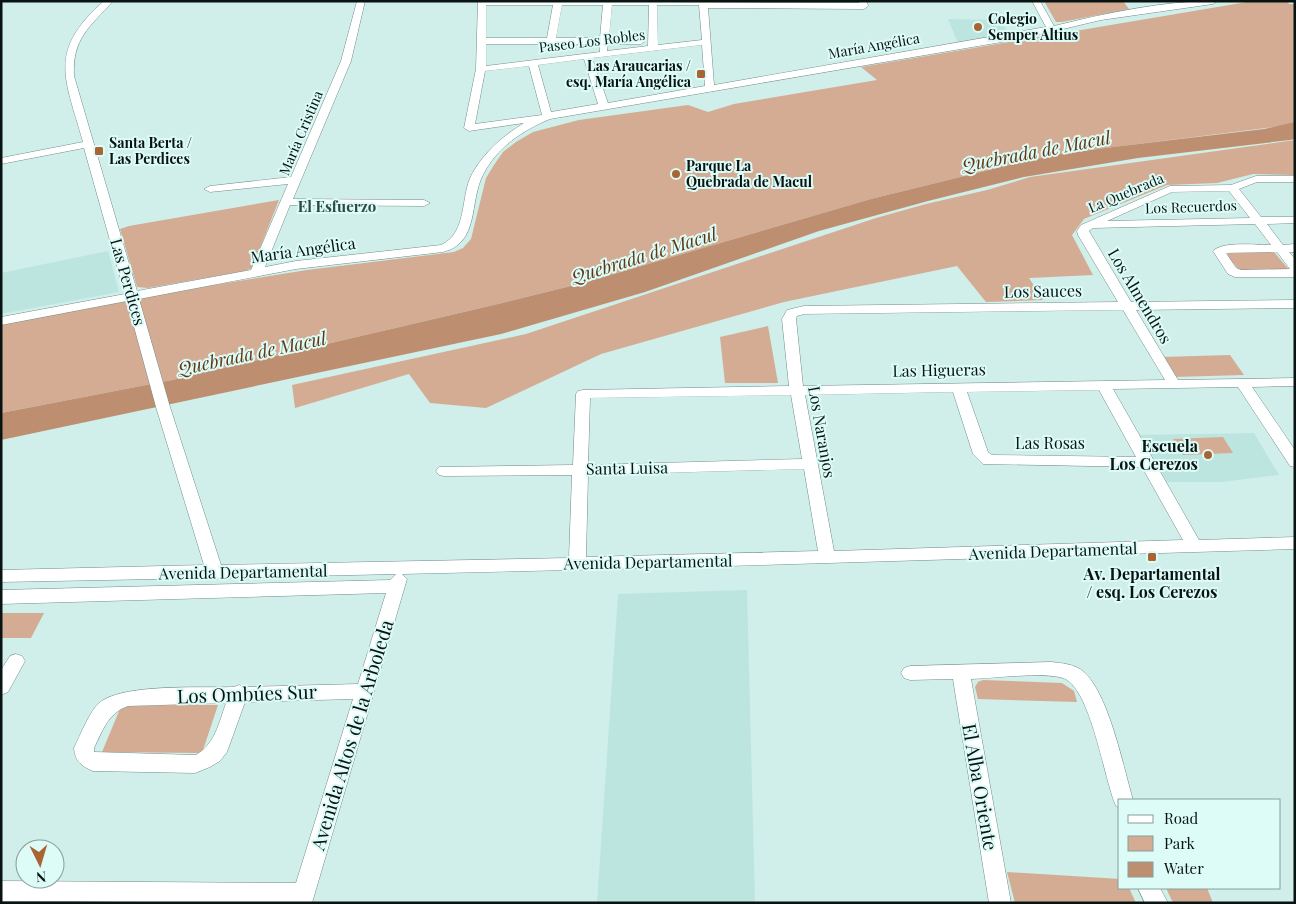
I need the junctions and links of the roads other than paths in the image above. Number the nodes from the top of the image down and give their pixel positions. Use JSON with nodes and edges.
{"nodes":[{"id":1,"x":109,"y":1,"type":"edge"},
{"id":2,"x":361,"y":1,"type":"edge"},
{"id":3,"x":1036,"y":1,"type":"edge"},
{"id":4,"x":1213,"y":1,"type":"edge"},
{"id":5,"x":482,"y":2,"type":"edge"},
{"id":6,"x":558,"y":2,"type":"edge"},
{"id":7,"x":608,"y":2,"type":"edge"},
{"id":8,"x":654,"y":2,"type":"edge"},
{"id":9,"x":704,"y":3,"type":"edge"},
{"id":10,"x":823,"y":4,"type":"edge"},
{"id":11,"x":864,"y":4,"type":"edge"},
{"id":12,"x":1051,"y":28,"type":"junction"},
{"id":13,"x":481,"y":41,"type":"junction"},
{"id":14,"x":551,"y":41,"type":"junction"},
{"id":15,"x":604,"y":41,"type":"junction"},
{"id":16,"x":706,"y":42,"type":"junction"},
{"id":17,"x":653,"y":44,"type":"junction"},
{"id":18,"x":603,"y":54,"type":"junction"},
{"id":19,"x":587,"y":56,"type":"junction"},
{"id":20,"x":533,"y":62,"type":"junction"},
{"id":21,"x":480,"y":69,"type":"junction"},
{"id":22,"x":710,"y":89,"type":"junction"},
{"id":23,"x":604,"y":106,"type":"junction"},
{"id":24,"x":543,"y":118,"type":"junction"},
{"id":25,"x":88,"y":144,"type":"junction"},
{"id":26,"x":1,"y":160,"type":"edge"},
{"id":27,"x":1295,"y":178,"type":"edge"},
{"id":28,"x":296,"y":180,"type":"junction"},
{"id":29,"x":1232,"y":188,"type":"junction"},
{"id":30,"x":210,"y":189,"type":"dead end"},
{"id":31,"x":286,"y":202,"type":"junction"},
{"id":32,"x":424,"y":203,"type":"dead end"},
{"id":33,"x":1258,"y":220,"type":"junction"},
{"id":34,"x":1295,"y":220,"type":"edge"},
{"id":35,"x":1088,"y":225,"type":"junction"},
{"id":36,"x":1280,"y":248,"type":"junction"},
{"id":37,"x":1295,"y":248,"type":"edge"},
{"id":38,"x":1295,"y":268,"type":"edge"},
{"id":39,"x":256,"y":273,"type":"junction"},
{"id":40,"x":1295,"y":274,"type":"edge"},
{"id":41,"x":132,"y":296,"type":"junction"},
{"id":42,"x":1295,"y":304,"type":"edge"},
{"id":43,"x":1128,"y":306,"type":"junction"},
{"id":44,"x":792,"y":313,"type":"joint"},
{"id":45,"x":1,"y":321,"type":"edge"},
{"id":46,"x":1242,"y":382,"type":"junction"},
{"id":47,"x":1295,"y":382,"type":"edge"},
{"id":48,"x":1174,"y":384,"type":"junction"},
{"id":49,"x":1103,"y":385,"type":"junction"},
{"id":50,"x":958,"y":387,"type":"junction"},
{"id":51,"x":797,"y":391,"type":"junction"},
{"id":52,"x":1293,"y":457,"type":"edge"},
{"id":53,"x":1146,"y":462,"type":"junction"},
{"id":54,"x":810,"y":464,"type":"junction"},
{"id":55,"x":444,"y":470,"type":"dead end"},
{"id":56,"x":580,"y":470,"type":"junction"},
{"id":57,"x":1295,"y":543,"type":"edge"},
{"id":58,"x":1194,"y":546,"type":"junction"},
{"id":59,"x":827,"y":557,"type":"junction"},
{"id":60,"x":577,"y":564,"type":"junction"},
{"id":61,"x":215,"y":573,"type":"junction"},
{"id":62,"x":1,"y":576,"type":"edge"},
{"id":63,"x":400,"y":577,"type":"junction"},
{"id":64,"x":1,"y":597,"type":"edge"},
{"id":65,"x":16,"y":661,"type":"dead end"},
{"id":66,"x":961,"y":671,"type":"junction"},
{"id":67,"x":910,"y":673,"type":"dead end"},
{"id":68,"x":1,"y":687,"type":"edge"},
{"id":69,"x":366,"y":691,"type":"junction"},
{"id":70,"x":239,"y":693,"type":"junction"},
{"id":71,"x":1122,"y":799,"type":"edge"},
{"id":72,"x":1150,"y":889,"type":"edge"},
{"id":73,"x":7,"y":895,"type":"edge"},
{"id":74,"x":159,"y":897,"type":"edge"},
{"id":75,"x":303,"y":898,"type":"edge"},
{"id":76,"x":1000,"y":903,"type":"edge"},
{"id":77,"x":1157,"y":903,"type":"edge"}],
"edges":[{"from":1,"to":25,"type":"street","name":"Las Perdices"},
{"from":2,"to":28,"type":"street","name":"María Cristina"},
{"from":3,"to":12,"type":"street"},
{"from":4,"to":12,"type":"street","name":"María Angélica"},
{"from":5,"to":6,"type":"street"},
{"from":5,"to":13,"type":"street"},
{"from":6,"to":7,"type":"street"},
{"from":6,"to":14,"type":"street"},
{"from":7,"to":8,"type":"street"},
{"from":7,"to":15,"type":"street"},
{"from":8,"to":9,"type":"street"},
{"from":8,"to":17,"type":"street"},
{"from":9,"to":10,"type":"street"},
{"from":9,"to":16,"type":"street"},
{"from":10,"to":11,"type":"street"},
{"from":12,"to":22,"type":"street","name":"María Angélica"},
{"from":13,"to":14,"type":"street"},
{"from":13,"to":21,"type":"street"},
{"from":14,"to":15,"type":"street"},
{"from":15,"to":17,"type":"street"},
{"from":15,"to":18,"type":"street"},
{"from":16,"to":17,"type":"street","name":"Paseo Los Robles"},
{"from":16,"to":22,"type":"street"},
{"from":17,"to":18,"type":"street","name":"Paseo Los Robles"},
{"from":18,"to":19,"type":"street","name":"Paseo Los Robles"},
{"from":19,"to":20,"type":"street","name":"Paseo Los Robles"},
{"from":19,"to":23,"type":"street"},
{"from":20,"to":21,"type":"street","name":"Paseo Los Robles"},
{"from":20,"to":24,"type":"street"},
{"from":21,"to":24,"type":"street","name":"María Angélica"},
{"from":22,"to":23,"type":"street","name":"María Angélica"},
{"from":23,"to":24,"type":"street","name":"María Angélica"},
{"from":24,"to":39,"type":"street","name":"María Angélica"},
{"from":25,"to":26,"type":"street"},
{"from":25,"to":41,"type":"street","name":"Las Perdices"},
{"from":27,"to":29,"type":"street","name":"La Quebrada"},
{"from":28,"to":30,"type":"street"},
{"from":28,"to":31,"type":"street","name":"María Cristina"},
{"from":29,"to":33,"type":"street"},
{"from":29,"to":35,"type":"street","name":"La Quebrada"},
{"from":31,"to":32,"type":"street"},
{"from":31,"to":39,"type":"street","name":"María Cristina"},
{"from":33,"to":34,"type":"street","name":"Los Recuerdos"},
{"from":33,"to":35,"type":"street","name":"Los Recuerdos"},
{"from":33,"to":36,"type":"street"},
{"from":35,"to":43,"type":"street","name":"Los Almendros"},
{"from":36,"to":37,"type":"street"},
{"from":36,"to":38,"type":"street"},
{"from":36,"to":40,"type":"street"},
{"from":39,"to":41,"type":"street","name":"María Angélica"},
{"from":41,"to":45,"type":"street","name":"María Angélica"},
{"from":41,"to":61,"type":"street","name":"Las Perdices"},
{"from":42,"to":43,"type":"street","name":"Los Sauces"},
{"from":43,"to":44,"type":"street","name":"Los Sauces"},
{"from":43,"to":48,"type":"street","name":"Los Almendros"},
{"from":44,"to":51,"type":"street","name":"Los Naranjos"},
{"from":46,"to":47,"type":"street","name":"Las Higueras"},
{"from":46,"to":48,"type":"street","name":"Las Higueras"},
{"from":46,"to":52,"type":"street"},
{"from":48,"to":49,"type":"street","name":"Las Higueras"},
{"from":49,"to":50,"type":"street","name":"Las Higueras"},
{"from":49,"to":53,"type":"street"},
{"from":50,"to":51,"type":"street","name":"Las Higueras"},
{"from":50,"to":53,"type":"street","name":"Las Rosas"},
{"from":51,"to":54,"type":"street","name":"Los Naranjos"},
{"from":51,"to":56,"type":"street","name":"Las Higueras"},
{"from":53,"to":58,"type":"street"},
{"from":54,"to":56,"type":"street","name":"Santa Luisa"},
{"from":54,"to":59,"type":"street","name":"Los Naranjos"},
{"from":55,"to":56,"type":"street","name":"Santa Luisa"},
{"from":56,"to":60,"type":"street"},
{"from":57,"to":58,"type":"street","name":"Avenida Departamental"},
{"from":58,"to":59,"type":"street","name":"Avenida Departamental"},
{"from":59,"to":60,"type":"street","name":"Avenida Departamental"},
{"from":60,"to":63,"type":"street","name":"Avenida Departamental"},
{"from":61,"to":62,"type":"street","name":"Avenida Departamental"},
{"from":61,"to":63,"type":"street","name":"Avenida Departamental"},
{"from":63,"to":64,"type":"street","name":"Avenida Departamental"},
{"from":63,"to":69,"type":"street","name":"Avenida Altos de la Arboleda"},
{"from":65,"to":68,"type":"street"},
{"from":66,"to":67,"type":"street"},
{"from":66,"to":71,"type":"street"},
{"from":66,"to":76,"type":"street","name":"El Alba Oriente"},
{"from":69,"to":70,"type":"street","name":"Los Ombúes Sur"},
{"from":69,"to":75,"type":"street","name":"Avenida Altos de la Arboleda"},
{"from":70,"to":70,"type":"street","name":"Los Ombúes Sur"},
{"from":72,"to":77,"type":"street"},
{"from":73,"to":74,"type":"street"},
{"from":74,"to":75,"type":"street"}]}
